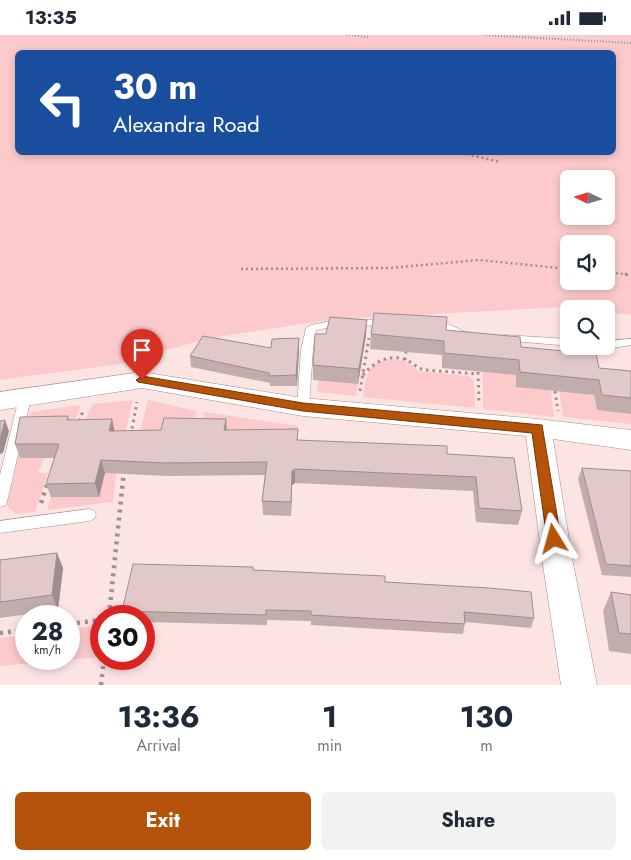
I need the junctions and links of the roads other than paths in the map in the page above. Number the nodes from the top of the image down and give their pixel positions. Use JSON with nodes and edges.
{"nodes":[{"id":1,"x":401,"y":323,"type":"edge"},
{"id":2,"x":421,"y":323,"type":"edge"},
{"id":3,"x":560,"y":342,"type":"edge"},
{"id":4,"x":631,"y":342,"type":"edge"},
{"id":5,"x":615,"y":344,"type":"edge"},
{"id":6,"x":25,"y":397,"type":"junction"},
{"id":7,"x":0,"y":401,"type":"edge"},
{"id":8,"x":303,"y":407,"type":"junction"},
{"id":9,"x":538,"y":429,"type":"junction"},
{"id":10,"x":631,"y":440,"type":"edge"},
{"id":11,"x":0,"y":502,"type":"edge"},
{"id":12,"x":89,"y":515,"type":"dead end"},
{"id":13,"x":0,"y":527,"type":"edge"},
{"id":14,"x":580,"y":685,"type":"edge"}],
"edges":[{"from":1,"to":8,"type":"lane"},
{"from":2,"to":3,"type":"lane"},
{"from":4,"to":5,"type":"lane"},
{"from":6,"to":7,"type":"street"},
{"from":6,"to":8,"type":"street"},
{"from":6,"to":11,"type":"lane"},
{"from":8,"to":9,"type":"street"},
{"from":9,"to":10,"type":"street"},
{"from":9,"to":14,"type":"street"},
{"from":12,"to":13,"type":"lane"}]}
